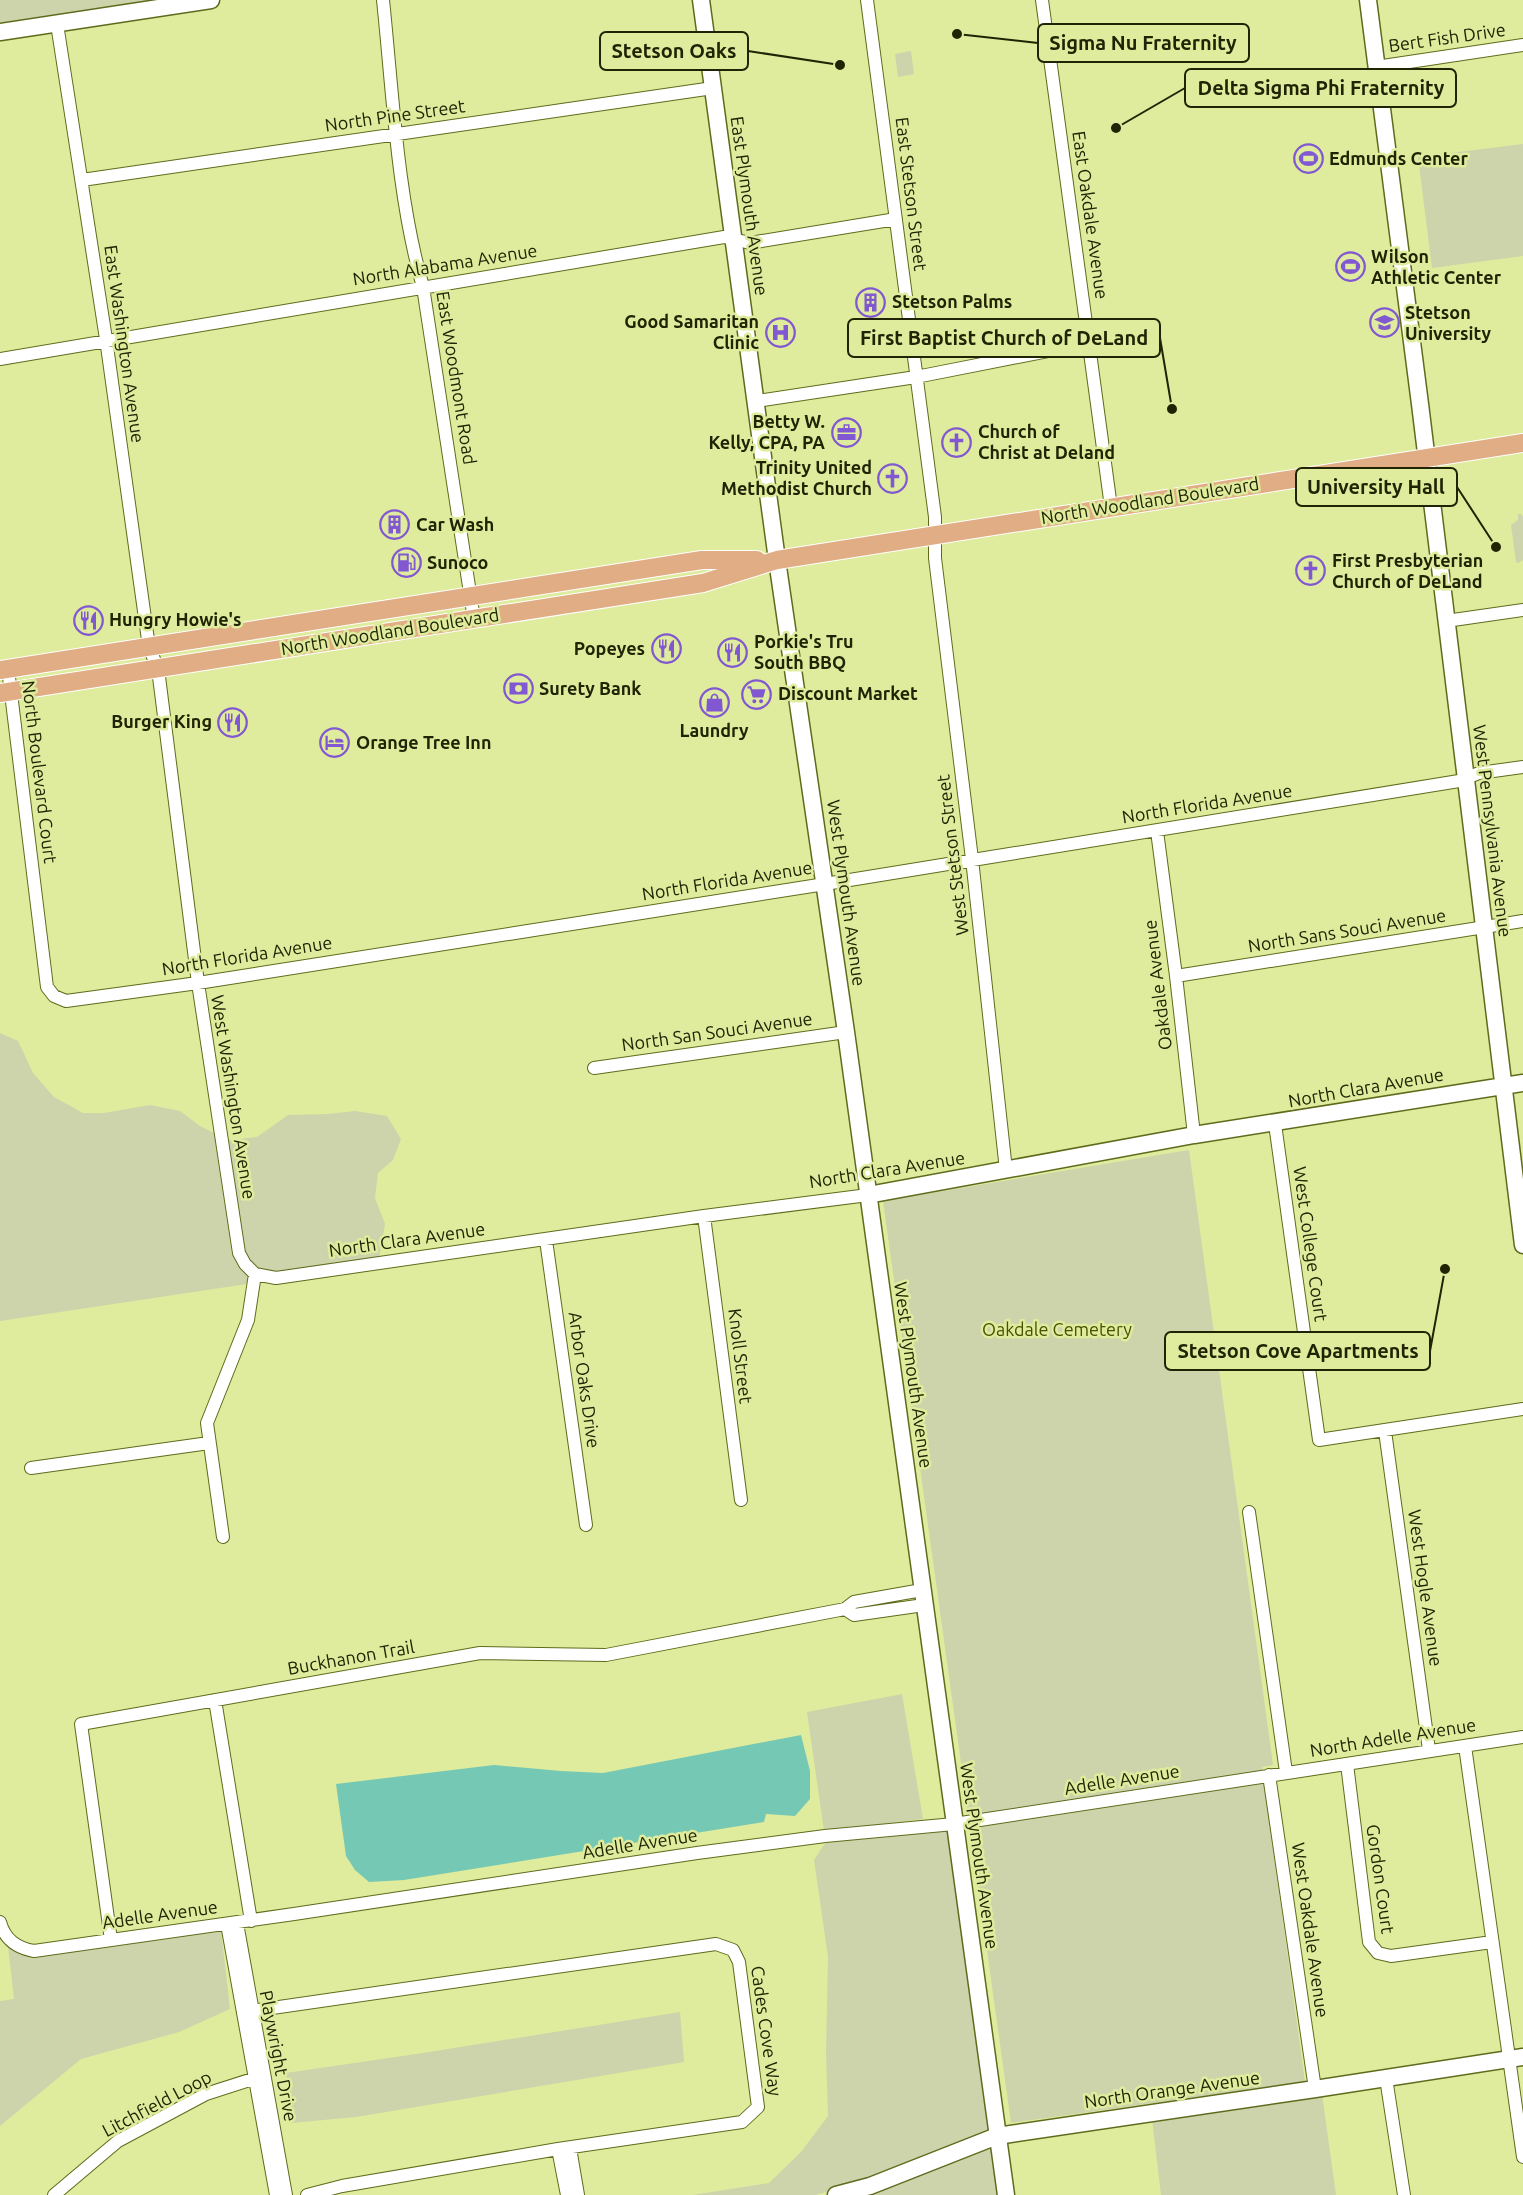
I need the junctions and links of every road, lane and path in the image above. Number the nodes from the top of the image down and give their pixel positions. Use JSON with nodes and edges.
{"nodes":[{"id":1,"x":211,"y":0,"type":"edge"},
{"id":2,"x":383,"y":0,"type":"edge"},
{"id":3,"x":701,"y":0,"type":"edge"},
{"id":4,"x":867,"y":0,"type":"edge"},
{"id":5,"x":1042,"y":0,"type":"edge"},
{"id":6,"x":1368,"y":0,"type":"edge"},
{"id":7,"x":57,"y":24,"type":"junction"},
{"id":8,"x":0,"y":32,"type":"edge"},
{"id":9,"x":1523,"y":45,"type":"edge"},
{"id":10,"x":1376,"y":67,"type":"junction"},
{"id":11,"x":713,"y":88,"type":"junction"},
{"id":12,"x":397,"y":134,"type":"junction"},
{"id":13,"x":82,"y":180,"type":"junction"},
{"id":14,"x":896,"y":219,"type":"junction"},
{"id":15,"x":734,"y":240,"type":"junction"},
{"id":16,"x":423,"y":287,"type":"junction"},
{"id":17,"x":106,"y":339,"type":"junction"},
{"id":18,"x":1089,"y":343,"type":"junction"},
{"id":19,"x":0,"y":359,"type":"edge"},
{"id":20,"x":916,"y":377,"type":"junction"},
{"id":21,"x":757,"y":401,"type":"junction"},
{"id":22,"x":1523,"y":442,"type":"edge"},
{"id":23,"x":1426,"y":458,"type":"junction"},
{"id":24,"x":1112,"y":507,"type":"junction"},
{"id":25,"x":935,"y":536,"type":"junction"},
{"id":26,"x":777,"y":560,"type":"junction"},
{"id":27,"x":471,"y":596,"type":"junction"},
{"id":28,"x":1523,"y":610,"type":"edge"},
{"id":29,"x":474,"y":619,"type":"junction"},
{"id":30,"x":1446,"y":621,"type":"junction"},
{"id":31,"x":149,"y":647,"type":"junction"},
{"id":32,"x":4,"y":669,"type":"edge"},
{"id":33,"x":158,"y":669,"type":"junction"},
{"id":34,"x":6,"y":692,"type":"edge"},
{"id":35,"x":1523,"y":767,"type":"edge"},
{"id":36,"x":1465,"y":777,"type":"junction"},
{"id":37,"x":1157,"y":831,"type":"junction"},
{"id":38,"x":972,"y":859,"type":"junction"},
{"id":39,"x":825,"y":884,"type":"junction"},
{"id":40,"x":1523,"y":921,"type":"edge"},
{"id":41,"x":1484,"y":928,"type":"junction"},
{"id":42,"x":1176,"y":976,"type":"junction"},
{"id":43,"x":198,"y":983,"type":"junction"},
{"id":44,"x":47,"y":987,"type":"joint"},
{"id":45,"x":846,"y":1032,"type":"junction"},
{"id":46,"x":594,"y":1068,"type":"dead end"},
{"id":47,"x":1523,"y":1083,"type":"edge"},
{"id":48,"x":1504,"y":1086,"type":"junction"},
{"id":49,"x":1275,"y":1124,"type":"junction"},
{"id":50,"x":1194,"y":1135,"type":"junction"},
{"id":51,"x":1006,"y":1170,"type":"junction"},
{"id":52,"x":868,"y":1195,"type":"junction"},
{"id":53,"x":704,"y":1216,"type":"junction"},
{"id":54,"x":546,"y":1240,"type":"junction"},
{"id":55,"x":1523,"y":1245,"type":"edge"},
{"id":56,"x":255,"y":1274,"type":"junction"},
{"id":57,"x":1523,"y":1409,"type":"edge"},
{"id":58,"x":1385,"y":1431,"type":"junction"},
{"id":59,"x":209,"y":1443,"type":"junction"},
{"id":60,"x":30,"y":1468,"type":"dead end"},
{"id":61,"x":741,"y":1500,"type":"dead end"},
{"id":62,"x":1249,"y":1512,"type":"dead end"},
{"id":63,"x":586,"y":1525,"type":"dead end"},
{"id":64,"x":223,"y":1537,"type":"dead end"},
{"id":65,"x":923,"y":1598,"type":"junction"},
{"id":66,"x":215,"y":1700,"type":"junction"},
{"id":67,"x":1523,"y":1737,"type":"edge"},
{"id":68,"x":1465,"y":1746,"type":"junction"},
{"id":69,"x":1429,"y":1750,"type":"junction"},
{"id":70,"x":1347,"y":1764,"type":"junction"},
{"id":71,"x":1286,"y":1772,"type":"junction"},
{"id":72,"x":1269,"y":1775,"type":"junction"},
{"id":73,"x":954,"y":1824,"type":"junction"},
{"id":74,"x":251,"y":1921,"type":"junction"},
{"id":75,"x":0,"y":1922,"type":"edge"},
{"id":76,"x":232,"y":1923,"type":"junction"},
{"id":77,"x":111,"y":1940,"type":"junction"},
{"id":78,"x":1492,"y":1942,"type":"junction"},
{"id":79,"x":251,"y":2011,"type":"junction"},
{"id":80,"x":1516,"y":2058,"type":"edge"},
{"id":81,"x":259,"y":2076,"type":"junction"},
{"id":82,"x":1386,"y":2078,"type":"junction"},
{"id":83,"x":1315,"y":2090,"type":"junction"},
{"id":84,"x":998,"y":2136,"type":"junction"},
{"id":85,"x":564,"y":2149,"type":"junction"},
{"id":86,"x":1523,"y":2157,"type":"edge"},
{"id":87,"x":54,"y":2195,"type":"edge"},
{"id":88,"x":276,"y":2195,"type":"edge"},
{"id":89,"x":286,"y":2195,"type":"edge"},
{"id":90,"x":307,"y":2195,"type":"edge"},
{"id":91,"x":567,"y":2195,"type":"edge"},
{"id":92,"x":578,"y":2195,"type":"edge"},
{"id":93,"x":836,"y":2195,"type":"edge"},
{"id":94,"x":1006,"y":2195,"type":"edge"},
{"id":95,"x":1404,"y":2195,"type":"edge"}],
"edges":[{"from":1,"to":7,"type":"street"},
{"from":2,"to":12,"type":"street","name":"East Woodmont Road"},
{"from":3,"to":11,"type":"street","name":"East Plymouth Avenue"},
{"from":4,"to":14,"type":"street","name":"East Stetson Street"},
{"from":5,"to":18,"type":"street","name":"East Oakdale Avenue"},
{"from":6,"to":10,"type":"street","name":"West Pennsylvania Avenue"},
{"from":7,"to":8,"type":"street"},
{"from":7,"to":13,"type":"street","name":"East Washington Avenue"},
{"from":9,"to":10,"type":"street","name":"Bert Fish Drive"},
{"from":10,"to":23,"type":"street","name":"West Pennsylvania Avenue"},
{"from":11,"to":12,"type":"street","name":"North Pine Street"},
{"from":11,"to":15,"type":"street","name":"East Plymouth Avenue"},
{"from":12,"to":13,"type":"street","name":"North Pine Street"},
{"from":12,"to":16,"type":"street","name":"East Woodmont Road"},
{"from":13,"to":17,"type":"street","name":"East Washington Avenue"},
{"from":14,"to":15,"type":"street","name":"North Alabama Avenue"},
{"from":14,"to":20,"type":"street","name":"East Stetson Street"},
{"from":15,"to":16,"type":"street","name":"North Alabama Avenue"},
{"from":15,"to":21,"type":"street","name":"East Plymouth Avenue"},
{"from":16,"to":17,"type":"street","name":"North Alabama Avenue"},
{"from":16,"to":27,"type":"street","name":"East Woodmont Road"},
{"from":17,"to":19,"type":"street","name":"North Alabama Avenue"},
{"from":17,"to":31,"type":"street","name":"East Washington Avenue"},
{"from":18,"to":20,"type":"street"},
{"from":18,"to":24,"type":"street","name":"East Oakdale Avenue"},
{"from":20,"to":21,"type":"street"},
{"from":20,"to":25,"type":"street","name":"East Stetson Street"},
{"from":21,"to":26,"type":"street","name":"East Plymouth Avenue"},
{"from":22,"to":23,"type":"main road","name":"North Woodland Boulevard"},
{"from":23,"to":24,"type":"main road","name":"North Woodland Boulevard"},
{"from":23,"to":30,"type":"street","name":"West Pennsylvania Avenue"},
{"from":24,"to":25,"type":"main road","name":"North Woodland Boulevard"},
{"from":25,"to":26,"type":"main road","name":"North Woodland Boulevard"},
{"from":25,"to":38,"type":"street","name":"West Stetson Street"},
{"from":26,"to":27,"type":"main road","name":"North Woodland Boulevard"},
{"from":26,"to":29,"type":"main road","name":"North Woodland Boulevard"},
{"from":26,"to":39,"type":"street","name":"West Plymouth Avenue"},
{"from":27,"to":29,"type":"street","name":"East Woodmont Road"},
{"from":27,"to":31,"type":"main road","name":"North Woodland Boulevard"},
{"from":28,"to":30,"type":"street"},
{"from":29,"to":33,"type":"main road","name":"North Woodland Boulevard"},
{"from":30,"to":36,"type":"street","name":"West Pennsylvania Avenue"},
{"from":31,"to":32,"type":"main road","name":"North Woodland Boulevard"},
{"from":31,"to":33,"type":"street","name":"East Washington Avenue"},
{"from":32,"to":34,"type":"street","name":"North Boulevard Court"},
{"from":33,"to":34,"type":"main road","name":"North Woodland Boulevard"},
{"from":33,"to":43,"type":"street","name":"West Washington Avenue"},
{"from":34,"to":44,"type":"street","name":"North Boulevard Court"},
{"from":35,"to":36,"type":"street","name":"North Florida Avenue"},
{"from":36,"to":37,"type":"street","name":"North Florida Avenue"},
{"from":36,"to":41,"type":"street","name":"West Pennsylvania Avenue"},
{"from":37,"to":38,"type":"street","name":"North Florida Avenue"},
{"from":37,"to":42,"type":"street","name":"Oakdale Avenue"},
{"from":38,"to":39,"type":"street","name":"North Florida Avenue"},
{"from":38,"to":51,"type":"street","name":"West Stetson Street"},
{"from":39,"to":43,"type":"street","name":"North Florida Avenue"},
{"from":39,"to":45,"type":"street","name":"West Plymouth Avenue"},
{"from":40,"to":41,"type":"street","name":"North Sans Souci Avenue"},
{"from":41,"to":42,"type":"street","name":"North Sans Souci Avenue"},
{"from":41,"to":48,"type":"street","name":"West Pennsylvania Avenue"},
{"from":42,"to":50,"type":"street","name":"Oakdale Avenue"},
{"from":43,"to":44,"type":"street","name":"North Florida Avenue"},
{"from":43,"to":56,"type":"street","name":"West Washington Avenue"},
{"from":45,"to":46,"type":"street","name":"North San Souci Avenue"},
{"from":45,"to":52,"type":"street","name":"West Plymouth Avenue"},
{"from":47,"to":48,"type":"street","name":"North Clara Avenue"},
{"from":48,"to":49,"type":"street","name":"North Clara Avenue"},
{"from":48,"to":55,"type":"street","name":"West Pennsylvania Avenue"},
{"from":49,"to":50,"type":"street","name":"North Clara Avenue"},
{"from":49,"to":58,"type":"street","name":"West College Court"},
{"from":50,"to":51,"type":"street","name":"North Clara Avenue"},
{"from":51,"to":52,"type":"street","name":"North Clara Avenue"},
{"from":52,"to":53,"type":"street","name":"North Clara Avenue"},
{"from":52,"to":65,"type":"street","name":"West Plymouth Avenue"},
{"from":53,"to":54,"type":"street","name":"North Clara Avenue"},
{"from":53,"to":61,"type":"street","name":"Knoll Street"},
{"from":54,"to":56,"type":"street","name":"North Clara Avenue"},
{"from":54,"to":63,"type":"street","name":"Arbor Oaks Drive"},
{"from":56,"to":59,"type":"street"},
{"from":57,"to":58,"type":"street"},
{"from":58,"to":69,"type":"street","name":"West Hogle Avenue"},
{"from":59,"to":60,"type":"street"},
{"from":59,"to":64,"type":"street"},
{"from":62,"to":71,"type":"street"},
{"from":65,"to":66,"type":"street","name":"Buckhanon Trail"},
{"from":65,"to":73,"type":"street","name":"West Plymouth Avenue"},
{"from":66,"to":74,"type":"street"},
{"from":66,"to":77,"type":"street","name":"Buckhanon Trail"},
{"from":67,"to":68,"type":"street","name":"North Adelle Avenue"},
{"from":68,"to":69,"type":"street","name":"North Adelle Avenue"},
{"from":68,"to":78,"type":"street"},
{"from":69,"to":70,"type":"street","name":"North Adelle Avenue"},
{"from":70,"to":71,"type":"street","name":"North Adelle Avenue"},
{"from":70,"to":78,"type":"street","name":"Gordon Court"},
{"from":71,"to":72,"type":"street","name":"North Adelle Avenue"},
{"from":72,"to":73,"type":"street","name":"Adelle Avenue"},
{"from":72,"to":83,"type":"street","name":"West Oakdale Avenue"},
{"from":73,"to":74,"type":"street","name":"Adelle Avenue"},
{"from":73,"to":84,"type":"street","name":"West Plymouth Avenue"},
{"from":74,"to":76,"type":"street","name":"Adelle Avenue"},
{"from":75,"to":77,"type":"street","name":"Adelle Avenue"},
{"from":76,"to":77,"type":"street","name":"Adelle Avenue"},
{"from":76,"to":79,"type":"street","name":"Playwright Drive"},
{"from":76,"to":81,"type":"street","name":"Playwright Drive"},
{"from":78,"to":80,"type":"street"},
{"from":79,"to":81,"type":"street","name":"Playwright Drive"},
{"from":79,"to":85,"type":"street","name":"Cades Cove Way"},
{"from":80,"to":82,"type":"street","name":"North Orange Avenue"},
{"from":80,"to":86,"type":"street"},
{"from":81,"to":87,"type":"street","name":"Litchfield Loop"},
{"from":81,"to":88,"type":"street","name":"Playwright Drive"},
{"from":81,"to":89,"type":"street","name":"Playwright Drive"},
{"from":82,"to":83,"type":"street","name":"North Orange Avenue"},
{"from":82,"to":95,"type":"street"},
{"from":83,"to":84,"type":"street","name":"North Orange Avenue"},
{"from":84,"to":93,"type":"street","name":"North Orange Avenue"},
{"from":84,"to":94,"type":"street","name":"West Plymouth Avenue"},
{"from":85,"to":90,"type":"street","name":"Cades Cove Way"},
{"from":85,"to":91,"type":"street"},
{"from":85,"to":92,"type":"street"}]}
